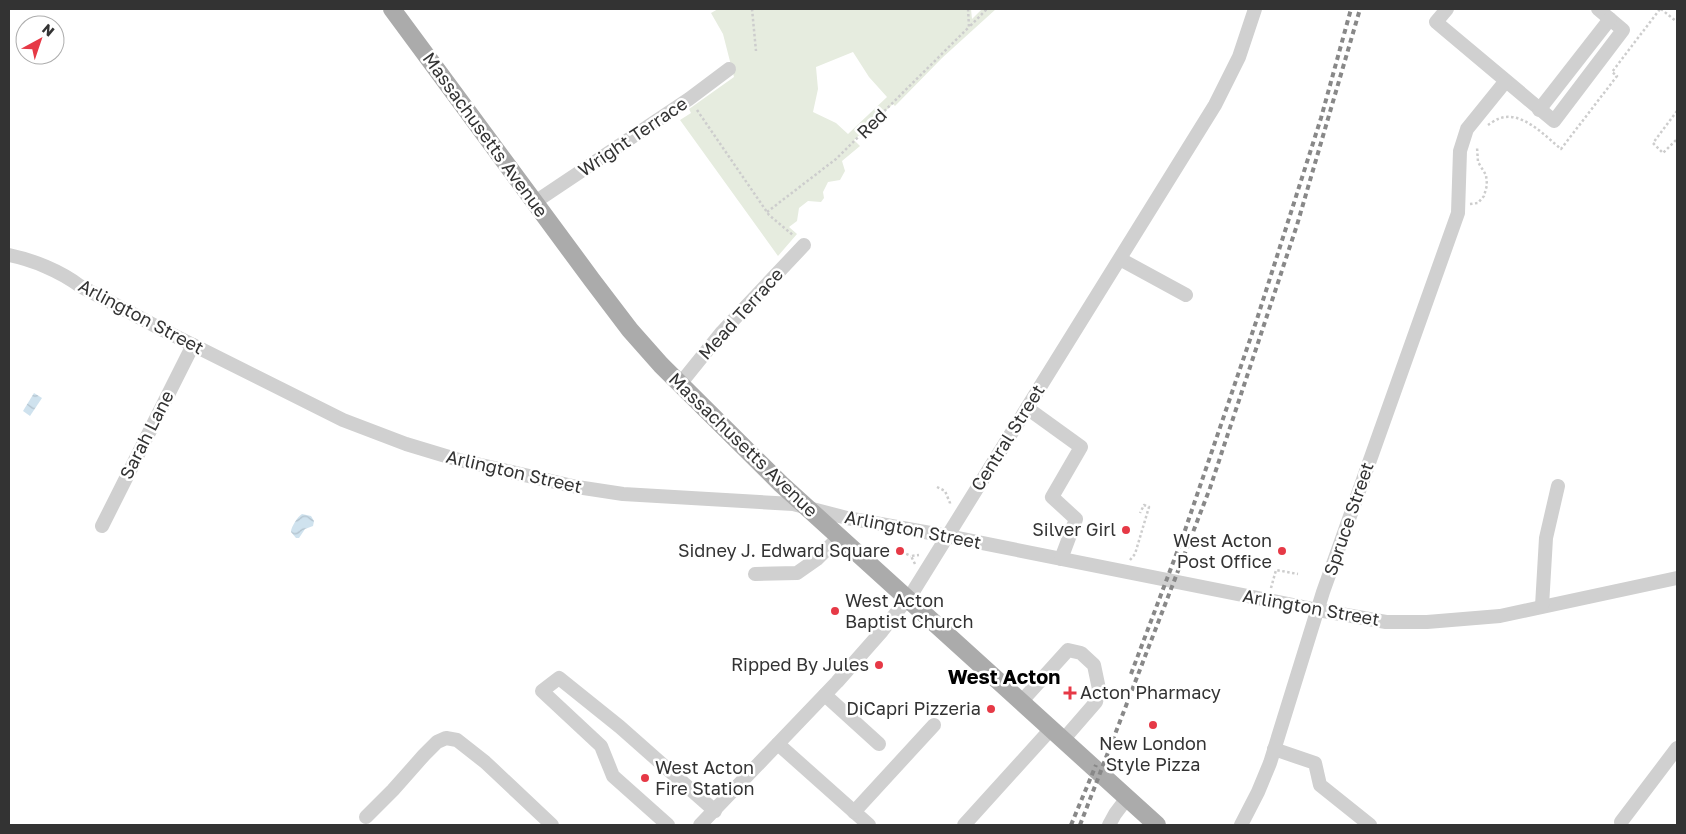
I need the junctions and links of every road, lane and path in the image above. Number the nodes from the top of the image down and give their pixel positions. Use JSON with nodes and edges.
{"nodes":[{"id":1,"x":392,"y":9,"type":"edge"},
{"id":2,"x":752,"y":9,"type":"edge"},
{"id":3,"x":968,"y":9,"type":"edge"},
{"id":4,"x":987,"y":9,"type":"edge"},
{"id":5,"x":1255,"y":9,"type":"edge"},
{"id":6,"x":1447,"y":9,"type":"edge"},
{"id":7,"x":1598,"y":9,"type":"edge"},
{"id":8,"x":1660,"y":9,"type":"edge"},
{"id":9,"x":1677,"y":22,"type":"edge"},
{"id":10,"x":969,"y":27,"type":"junction"},
{"id":11,"x":756,"y":52,"type":"dead end"},
{"id":12,"x":729,"y":69,"type":"dead end"},
{"id":13,"x":1506,"y":82,"type":"junction"},
{"id":14,"x":689,"y":99,"type":"junction"},
{"id":15,"x":1677,"y":111,"type":"edge"},
{"id":16,"x":1484,"y":130,"type":"dead end"},
{"id":17,"x":1677,"y":139,"type":"edge"},
{"id":18,"x":1478,"y":142,"type":"dead end"},
{"id":19,"x":535,"y":202,"type":"junction"},
{"id":20,"x":1464,"y":208,"type":"junction"},
{"id":21,"x":767,"y":212,"type":"junction"},
{"id":22,"x":804,"y":245,"type":"joint"},
{"id":23,"x":9,"y":255,"type":"edge"},
{"id":24,"x":1120,"y":259,"type":"junction"},
{"id":25,"x":1186,"y":295,"type":"dead end"},
{"id":26,"x":193,"y":345,"type":"junction"},
{"id":27,"x":680,"y":384,"type":"junction"},
{"id":28,"x":1027,"y":408,"type":"junction"},
{"id":29,"x":937,"y":486,"type":"dead end"},
{"id":30,"x":1558,"y":486,"type":"dead end"},
{"id":31,"x":807,"y":508,"type":"junction"},
{"id":32,"x":946,"y":510,"type":"dead end"},
{"id":33,"x":1140,"y":513,"type":"dead end"},
{"id":34,"x":102,"y":526,"type":"dead end"},
{"id":35,"x":947,"y":536,"type":"junction"},
{"id":36,"x":839,"y":537,"type":"junction"},
{"id":37,"x":902,"y":552,"type":"dead end"},
{"id":38,"x":921,"y":555,"type":"dead end"},
{"id":39,"x":912,"y":556,"type":"junction"},
{"id":40,"x":1061,"y":559,"type":"junction"},
{"id":41,"x":1129,"y":561,"type":"dead end"},
{"id":42,"x":915,"y":564,"type":"dead end"},
{"id":43,"x":755,"y":574,"type":"dead end"},
{"id":44,"x":1298,"y":574,"type":"dead end"},
{"id":45,"x":1677,"y":578,"type":"edge"},
{"id":46,"x":1270,"y":589,"type":"dead end"},
{"id":47,"x":907,"y":599,"type":"junction"},
{"id":48,"x":1542,"y":606,"type":"junction"},
{"id":49,"x":1318,"y":610,"type":"junction"},
{"id":50,"x":825,"y":695,"type":"junction"},
{"id":51,"x":1020,"y":702,"type":"junction"},
{"id":52,"x":934,"y":725,"type":"dead end"},
{"id":53,"x":1057,"y":735,"type":"junction"},
{"id":54,"x":778,"y":744,"type":"junction"},
{"id":55,"x":880,"y":744,"type":"dead end"},
{"id":56,"x":1677,"y":748,"type":"edge"},
{"id":57,"x":1274,"y":749,"type":"junction"},
{"id":58,"x":1127,"y":798,"type":"junction"},
{"id":59,"x":714,"y":810,"type":"junction"},
{"id":60,"x":854,"y":812,"type":"junction"},
{"id":61,"x":366,"y":817,"type":"dead end"},
{"id":62,"x":1621,"y":822,"type":"dead end"},
{"id":63,"x":552,"y":825,"type":"edge"},
{"id":64,"x":668,"y":825,"type":"edge"},
{"id":65,"x":700,"y":825,"type":"edge"},
{"id":66,"x":869,"y":825,"type":"edge"},
{"id":67,"x":964,"y":825,"type":"edge"},
{"id":68,"x":1109,"y":825,"type":"edge"},
{"id":69,"x":1157,"y":825,"type":"edge"},
{"id":70,"x":1242,"y":825,"type":"edge"},
{"id":71,"x":1370,"y":825,"type":"edge"}],
"edges":[{"from":1,"to":19,"type":"main road","name":"Massachusetts Avenue"},
{"from":2,"to":11,"type":"path"},
{"from":3,"to":10,"type":"path"},
{"from":4,"to":10,"type":"path","name":"Red"},
{"from":5,"to":24,"type":"street","name":"Central Street"},
{"from":6,"to":13,"type":"street"},
{"from":7,"to":13,"type":"street"},
{"from":8,"to":9,"type":"path"},
{"from":8,"to":16,"type":"path"},
{"from":10,"to":21,"type":"path","name":"Red"},
{"from":12,"to":14,"type":"street","name":"Wright Terrace"},
{"from":13,"to":20,"type":"street","name":"Spruce Street"},
{"from":14,"to":19,"type":"street","name":"Wright Terrace"},
{"from":14,"to":21,"type":"path"},
{"from":15,"to":17,"type":"path"},
{"from":18,"to":20,"type":"path"},
{"from":19,"to":27,"type":"main road","name":"Massachusetts Avenue"},
{"from":20,"to":49,"type":"street","name":"Spruce Street"},
{"from":21,"to":22,"type":"path"},
{"from":22,"to":27,"type":"street","name":"Mead Terrace"},
{"from":23,"to":26,"type":"street","name":"Arlington Street"},
{"from":24,"to":25,"type":"street"},
{"from":24,"to":28,"type":"street","name":"Central Street"},
{"from":26,"to":31,"type":"street","name":"Arlington Street"},
{"from":26,"to":34,"type":"street","name":"Sarah Lane"},
{"from":27,"to":31,"type":"main road","name":"Massachusetts Avenue"},
{"from":28,"to":35,"type":"street","name":"Central Street"},
{"from":28,"to":40,"type":"street"},
{"from":29,"to":32,"type":"path"},
{"from":30,"to":48,"type":"street"},
{"from":31,"to":35,"type":"street","name":"Arlington Street"},
{"from":31,"to":36,"type":"main road","name":"Massachusetts Avenue"},
{"from":33,"to":41,"type":"path"},
{"from":35,"to":40,"type":"street","name":"Arlington Street"},
{"from":35,"to":47,"type":"street","name":"Central Street"},
{"from":36,"to":43,"type":"street"},
{"from":36,"to":47,"type":"main road","name":"Massachusetts Avenue"},
{"from":37,"to":39,"type":"path"},
{"from":38,"to":39,"type":"path"},
{"from":39,"to":42,"type":"path"},
{"from":40,"to":49,"type":"street","name":"Arlington Street"},
{"from":44,"to":46,"type":"path"},
{"from":45,"to":48,"type":"street","name":"Arlington Street"},
{"from":47,"to":50,"type":"street","name":"Central Street"},
{"from":47,"to":51,"type":"main road","name":"Massachusetts Avenue"},
{"from":48,"to":49,"type":"street","name":"Arlington Street"},
{"from":49,"to":57,"type":"street","name":"Spruce Street"},
{"from":50,"to":54,"type":"street","name":"Central Street"},
{"from":50,"to":55,"type":"street"},
{"from":51,"to":53,"type":"main road","name":"Massachusetts Avenue"},
{"from":51,"to":53,"type":"street"},
{"from":52,"to":60,"type":"street"},
{"from":53,"to":58,"type":"main road","name":"Massachusetts Avenue"},
{"from":53,"to":67,"type":"street"},
{"from":54,"to":59,"type":"street","name":"Central Street"},
{"from":54,"to":60,"type":"street"},
{"from":56,"to":62,"type":"street"},
{"from":57,"to":70,"type":"street","name":"Spruce Street"},
{"from":57,"to":71,"type":"street"},
{"from":58,"to":68,"type":"street"},
{"from":58,"to":69,"type":"main road","name":"Massachusetts Avenue"},
{"from":59,"to":64,"type":"street"},
{"from":59,"to":65,"type":"street","name":"Central Street"},
{"from":60,"to":66,"type":"street"},
{"from":61,"to":63,"type":"street"}]}
